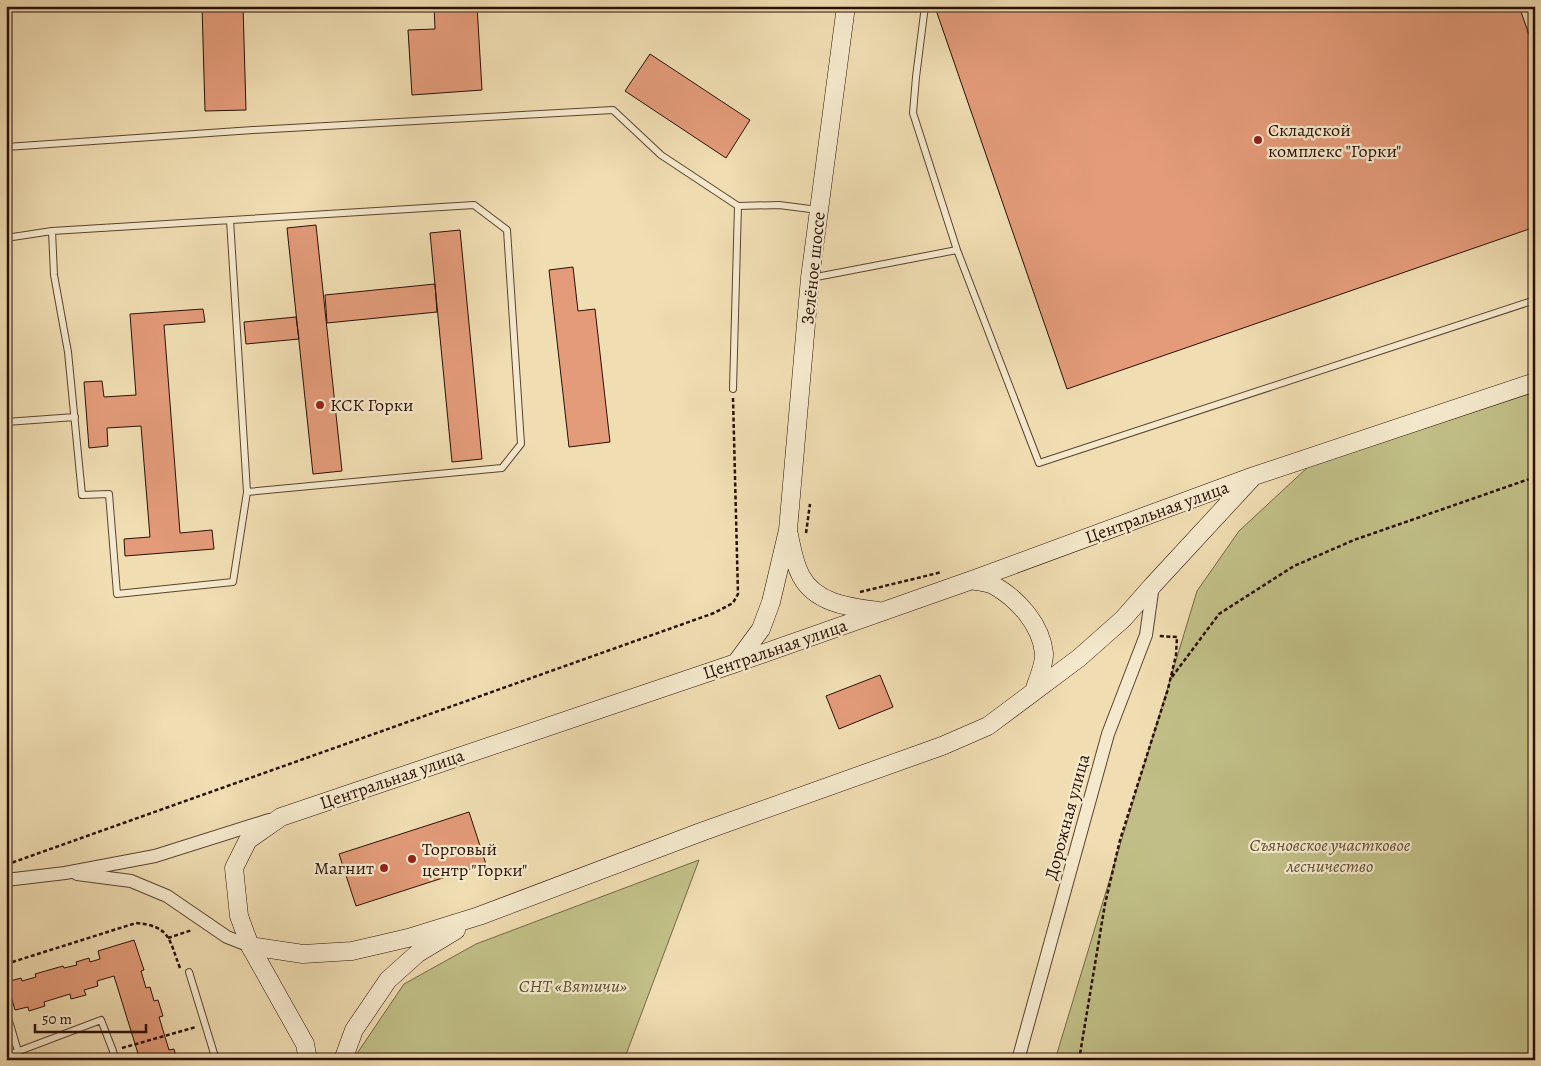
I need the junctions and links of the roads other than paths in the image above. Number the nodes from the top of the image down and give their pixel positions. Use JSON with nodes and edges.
{"nodes":[{"id":1,"x":846,"y":6,"type":"edge"},
{"id":2,"x":925,"y":6,"type":"edge"},
{"id":3,"x":6,"y":147,"type":"edge"},
{"id":4,"x":738,"y":206,"type":"junction"},
{"id":5,"x":819,"y":210,"type":"junction"},
{"id":6,"x":230,"y":220,"type":"junction"},
{"id":7,"x":52,"y":231,"type":"junction"},
{"id":8,"x":6,"y":238,"type":"edge"},
{"id":9,"x":957,"y":250,"type":"junction"},
{"id":10,"x":810,"y":278,"type":"junction"},
{"id":11,"x":1535,"y":300,"type":"edge"},
{"id":12,"x":1535,"y":382,"type":"edge"},
{"id":13,"x":733,"y":389,"type":"road end"},
{"id":14,"x":75,"y":417,"type":"junction"},
{"id":15,"x":6,"y":422,"type":"edge"},
{"id":16,"x":1254,"y":476,"type":"junction"},
{"id":17,"x":247,"y":492,"type":"junction"},
{"id":18,"x":788,"y":530,"type":"junction"},
{"id":19,"x":972,"y":580,"type":"junction"},
{"id":20,"x":1153,"y":585,"type":"junction"},
{"id":21,"x":881,"y":612,"type":"junction"},
{"id":22,"x":736,"y":663,"type":"junction"},
{"id":23,"x":1034,"y":691,"type":"junction"},
{"id":24,"x":281,"y":817,"type":"junction"},
{"id":25,"x":65,"y":873,"type":"junction"},
{"id":26,"x":6,"y":880,"type":"edge"},
{"id":27,"x":478,"y":916,"type":"junction"},
{"id":28,"x":250,"y":946,"type":"junction"},
{"id":29,"x":189,"y":972,"type":"road end"},
{"id":30,"x":6,"y":1011,"type":"edge"},
{"id":31,"x":18,"y":1051,"type":"junction"},
{"id":32,"x":6,"y":1056,"type":"edge"},
{"id":33,"x":115,"y":1060,"type":"edge"},
{"id":34,"x":216,"y":1060,"type":"edge"},
{"id":35,"x":308,"y":1060,"type":"edge"},
{"id":36,"x":342,"y":1060,"type":"edge"},
{"id":37,"x":1018,"y":1060,"type":"edge"}],
"edges":[{"from":1,"to":5,"type":"main road","name":"Зелёное шоссе"},
{"from":2,"to":9,"type":"lane"},
{"from":3,"to":4,"type":"lane"},
{"from":4,"to":5,"type":"lane"},
{"from":4,"to":13,"type":"lane"},
{"from":5,"to":10,"type":"main road","name":"Зелёное шоссе"},
{"from":6,"to":7,"type":"lane"},
{"from":6,"to":17,"type":"lane"},
{"from":6,"to":17,"type":"lane"},
{"from":7,"to":8,"type":"lane"},
{"from":7,"to":14,"type":"lane"},
{"from":9,"to":10,"type":"lane"},
{"from":9,"to":11,"type":"lane"},
{"from":10,"to":18,"type":"main road","name":"Зелёное шоссе"},
{"from":12,"to":16,"type":"main road","name":"Центральная улица"},
{"from":14,"to":15,"type":"lane"},
{"from":14,"to":17,"type":"lane"},
{"from":16,"to":19,"type":"main road","name":"Центральная улица"},
{"from":16,"to":20,"type":"main road"},
{"from":18,"to":21,"type":"main road"},
{"from":18,"to":22,"type":"main road"},
{"from":19,"to":21,"type":"main road","name":"Центральная улица"},
{"from":19,"to":23,"type":"main road"},
{"from":20,"to":23,"type":"main road"},
{"from":20,"to":37,"type":"street","name":"Дорожная улица"},
{"from":21,"to":22,"type":"main road","name":"Центральная улица"},
{"from":22,"to":24,"type":"main road","name":"Центральная улица"},
{"from":23,"to":27,"type":"main road"},
{"from":24,"to":25,"type":"street","name":"Центральная улица"},
{"from":24,"to":28,"type":"main road"},
{"from":25,"to":26,"type":"street","name":"Центральная улица"},
{"from":25,"to":28,"type":"street"},
{"from":27,"to":28,"type":"main road"},
{"from":27,"to":36,"type":"main road"},
{"from":28,"to":35,"type":"main road"},
{"from":29,"to":34,"type":"lane"},
{"from":30,"to":31,"type":"lane"},
{"from":31,"to":32,"type":"lane"},
{"from":31,"to":33,"type":"lane"}]}
